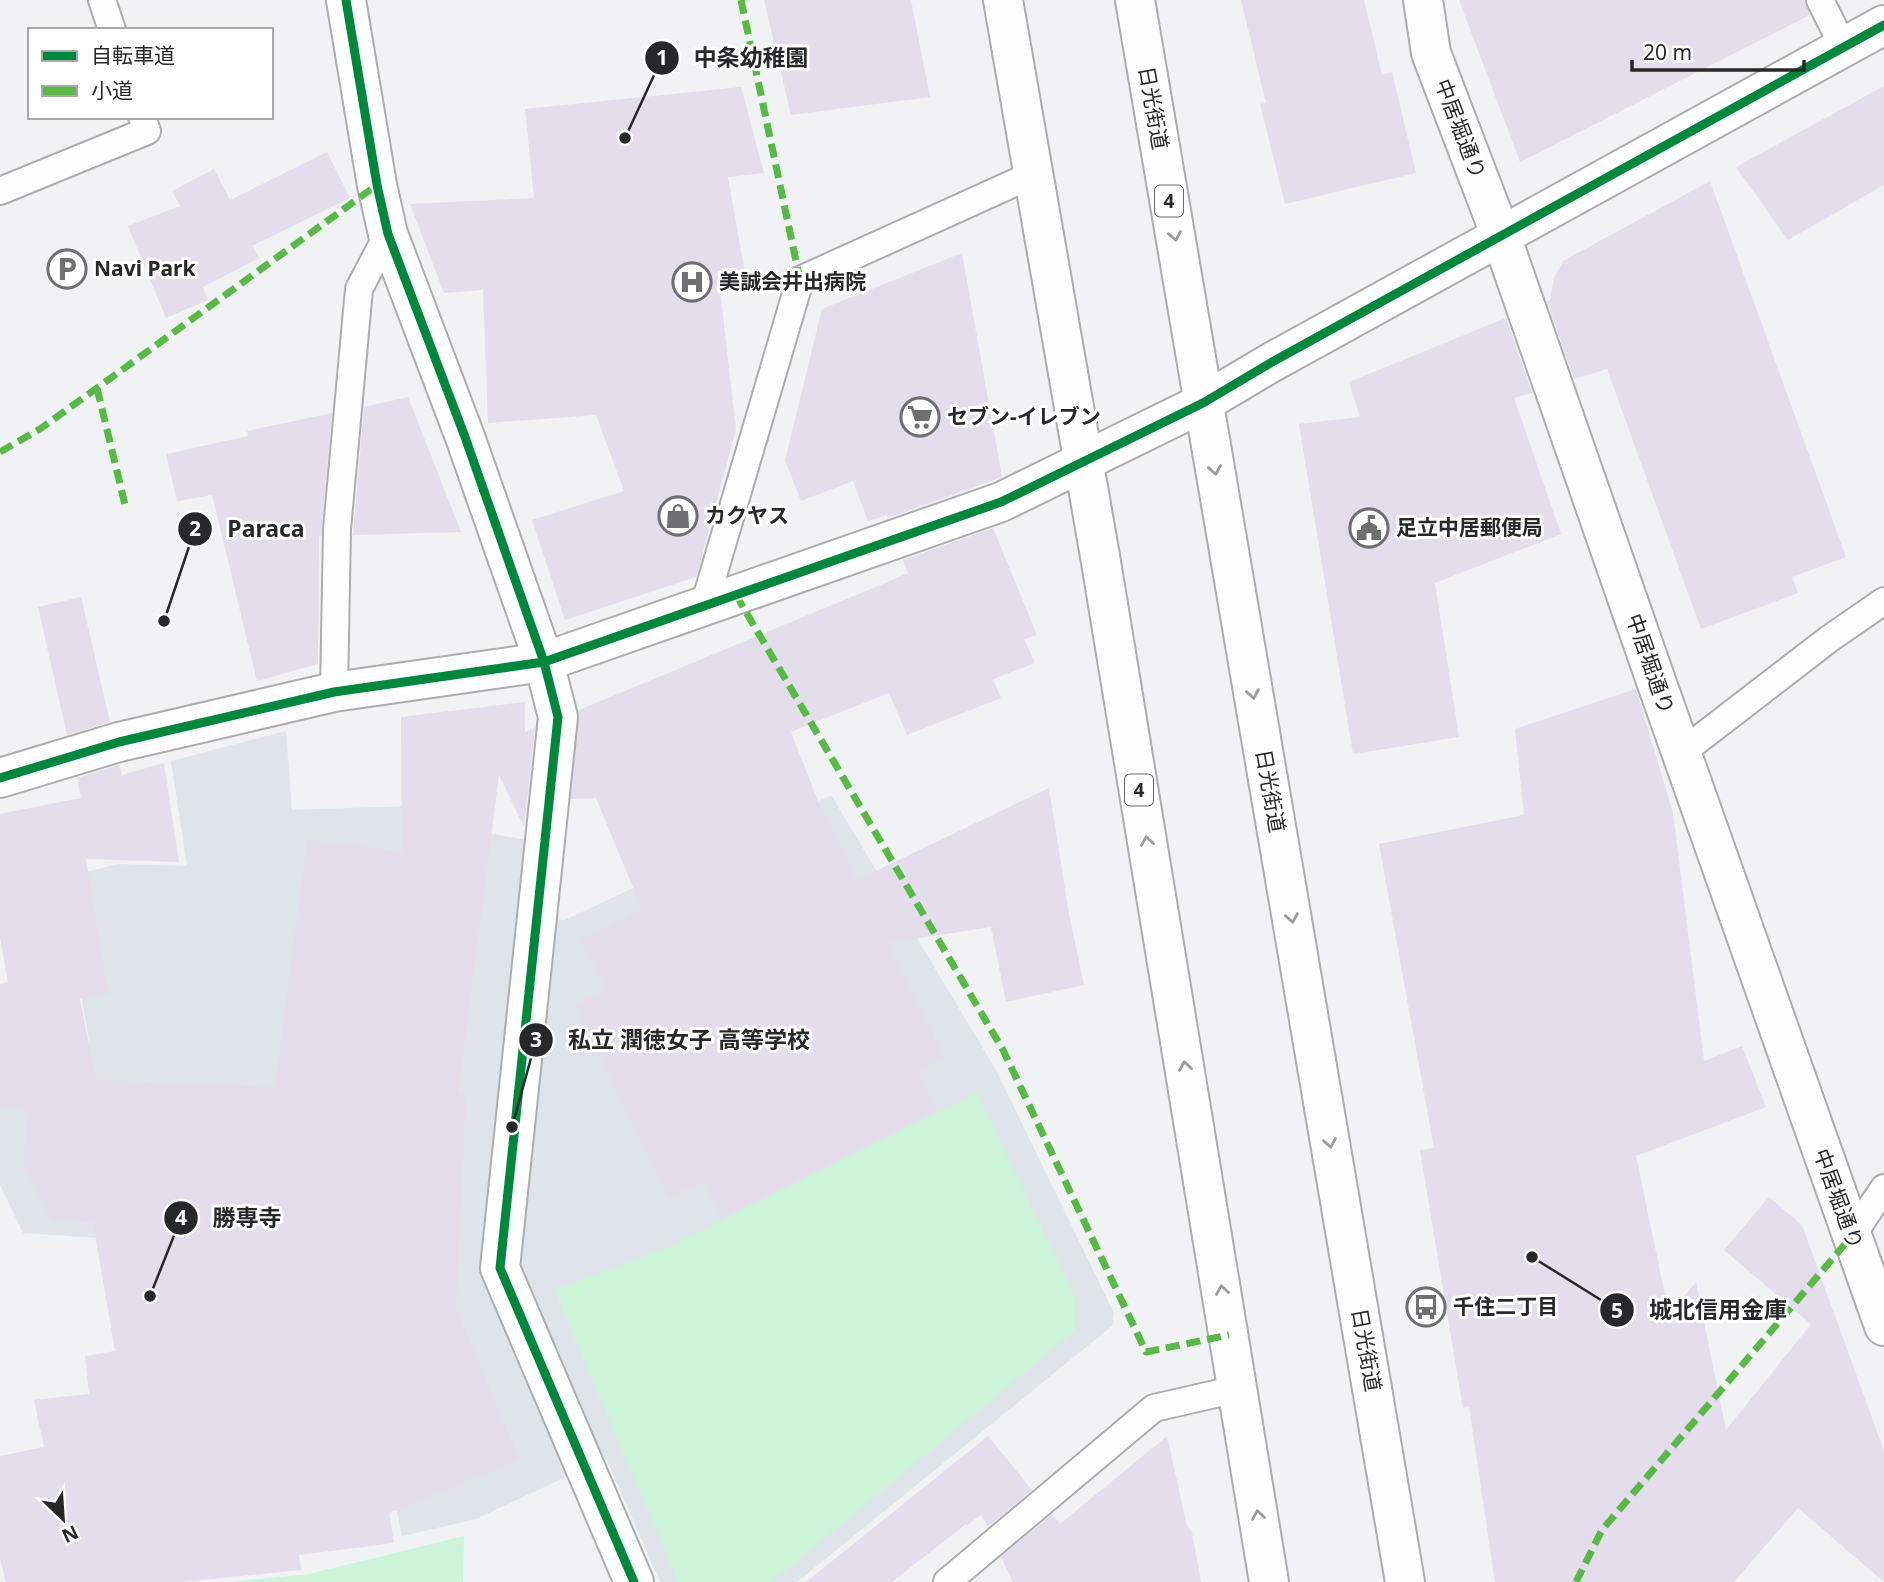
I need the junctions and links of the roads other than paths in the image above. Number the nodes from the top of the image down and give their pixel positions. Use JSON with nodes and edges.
{"nodes":[{"id":1,"x":102,"y":0,"type":"edge"},
{"id":2,"x":346,"y":0,"type":"edge"},
{"id":3,"x":1003,"y":0,"type":"edge"},
{"id":4,"x":1135,"y":0,"type":"edge"},
{"id":5,"x":1423,"y":0,"type":"edge"},
{"id":6,"x":1820,"y":0,"type":"edge"},
{"id":7,"x":1884,"y":25,"type":"edge"},
{"id":8,"x":111,"y":28,"type":"edge"},
{"id":9,"x":1844,"y":48,"type":"junction"},
{"id":10,"x":143,"y":119,"type":"edge"},
{"id":11,"x":1034,"y":174,"type":"junction"},
{"id":12,"x":0,"y":191,"type":"edge"},
{"id":13,"x":388,"y":234,"type":"junction"},
{"id":14,"x":1502,"y":236,"type":"junction"},
{"id":15,"x":1203,"y":403,"type":"junction"},
{"id":16,"x":1083,"y":463,"type":"junction"},
{"id":17,"x":1884,"y":601,"type":"edge"},
{"id":18,"x":704,"y":606,"type":"junction"},
{"id":19,"x":544,"y":662,"type":"junction"},
{"id":20,"x":334,"y":691,"type":"junction"},
{"id":21,"x":1681,"y":753,"type":"junction"},
{"id":22,"x":0,"y":778,"type":"edge"},
{"id":23,"x":1884,"y":1188,"type":"edge"},
{"id":24,"x":1851,"y":1237,"type":"junction"},
{"id":25,"x":1884,"y":1326,"type":"edge"},
{"id":26,"x":1237,"y":1390,"type":"junction"},
{"id":27,"x":634,"y":1582,"type":"edge"},
{"id":28,"x":947,"y":1582,"type":"edge"},
{"id":29,"x":1269,"y":1582,"type":"edge"},
{"id":30,"x":1405,"y":1582,"type":"edge"}],
"edges":[{"from":1,"to":8,"type":"lane"},
{"from":2,"to":13,"type":"main road"},
{"from":3,"to":11,"type":"main road","number":"4"},
{"from":4,"to":15,"type":"main road","name":"日光街道","number":"4","one_way":true},
{"from":5,"to":14,"type":"main road","name":"中居堀通り"},
{"from":6,"to":9,"type":"lane"},
{"from":7,"to":9,"type":"main road"},
{"from":9,"to":14,"type":"main road"},
{"from":10,"to":12,"type":"lane"},
{"from":11,"to":16,"type":"main road","number":"4"},
{"from":11,"to":18,"type":"lane"},
{"from":13,"to":19,"type":"main road"},
{"from":13,"to":20,"type":"lane"},
{"from":14,"to":15,"type":"main road"},
{"from":14,"to":21,"type":"main road","name":"中居堀通り"},
{"from":15,"to":16,"type":"main road"},
{"from":15,"to":30,"type":"main road","name":"日光街道","number":"4","one_way":true},
{"from":16,"to":18,"type":"main road"},
{"from":26,"to":16,"type":"main road","number":"4","one_way":true},
{"from":17,"to":21,"type":"lane"},
{"from":18,"to":19,"type":"main road"},
{"from":19,"to":20,"type":"main road"},
{"from":19,"to":27,"type":"main road"},
{"from":20,"to":22,"type":"main road"},
{"from":21,"to":24,"type":"main road","name":"中居堀通り"},
{"from":23,"to":24,"type":"lane"},
{"from":24,"to":25,"type":"main road","name":"中居堀通り"},
{"from":26,"to":28,"type":"lane"},
{"from":29,"to":26,"type":"main road","number":"4","one_way":true}]}
